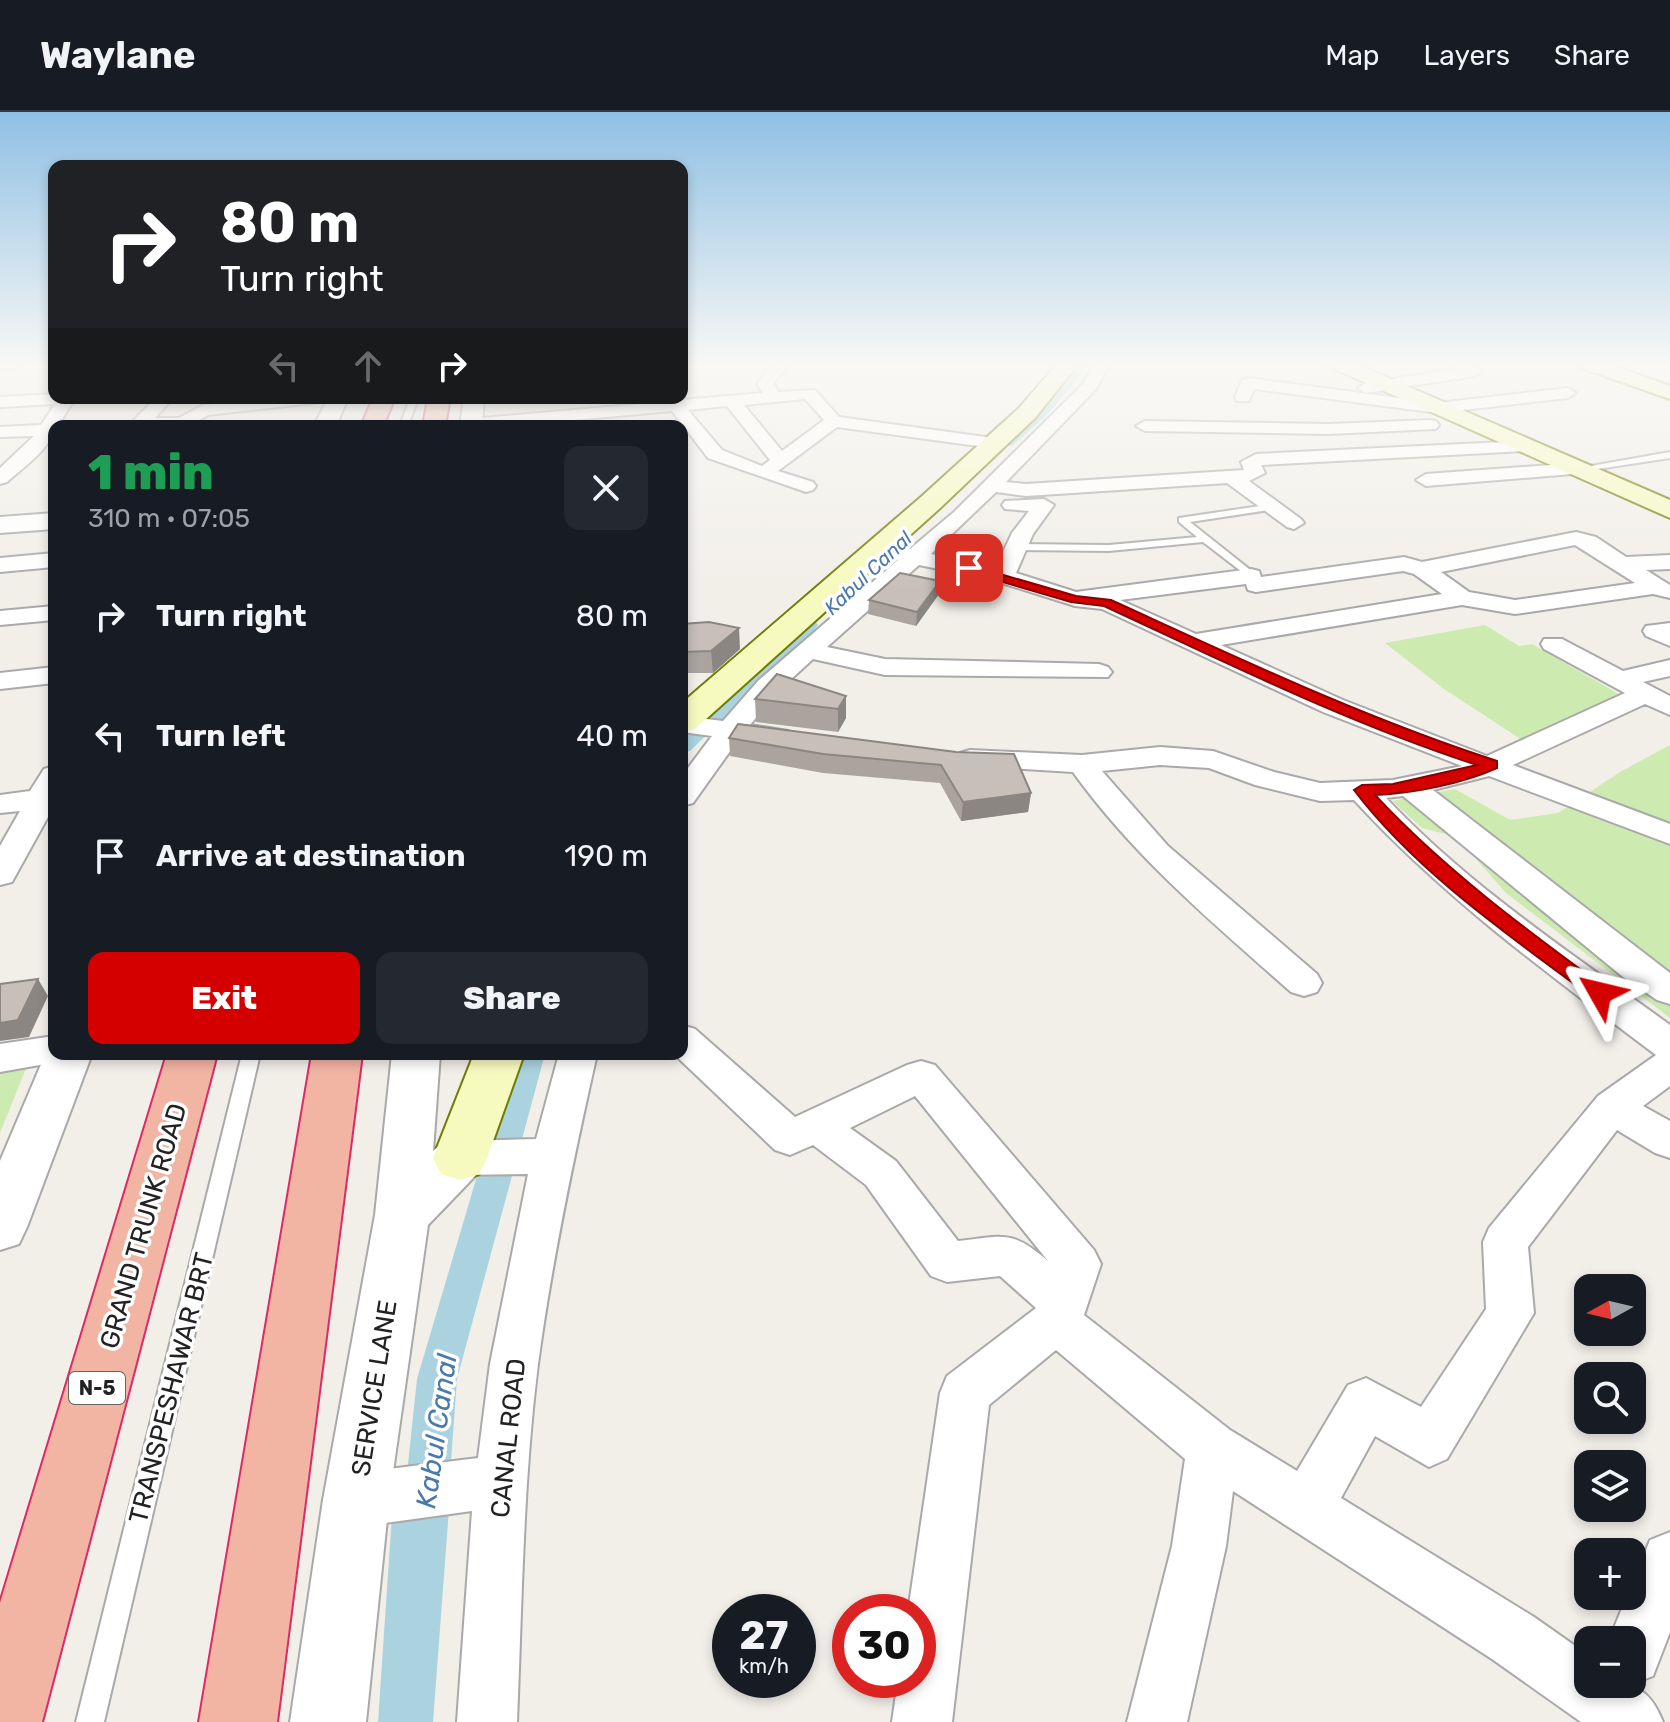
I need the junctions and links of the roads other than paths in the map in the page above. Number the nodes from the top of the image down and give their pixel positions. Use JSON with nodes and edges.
{"nodes":[{"id":1,"x":41,"y":438,"type":"edge"},
{"id":2,"x":702,"y":438,"type":"edge"},
{"id":3,"x":755,"y":438,"type":"edge"},
{"id":4,"x":811,"y":438,"type":"edge"},
{"id":5,"x":958,"y":438,"type":"edge"},
{"id":6,"x":999,"y":438,"type":"edge"},
{"id":7,"x":1038,"y":438,"type":"edge"},
{"id":8,"x":1507,"y":438,"type":"edge"},
{"id":9,"x":993,"y":443,"type":"junction"},
{"id":10,"x":1525,"y":446,"type":"junction"},
{"id":11,"x":1670,"y":455,"type":"edge"},
{"id":12,"x":772,"y":467,"type":"junction"},
{"id":13,"x":1578,"y":469,"type":"junction"},
{"id":14,"x":1231,"y":477,"type":"junction"},
{"id":15,"x":0,"y":478,"type":"edge"},
{"id":16,"x":1426,"y":480,"type":"dead end"},
{"id":17,"x":806,"y":486,"type":"dead end"},
{"id":18,"x":984,"y":493,"type":"junction"},
{"id":19,"x":1273,"y":507,"type":"junction"},
{"id":20,"x":1670,"y":510,"type":"edge"},
{"id":21,"x":48,"y":521,"type":"edge"},
{"id":22,"x":1294,"y":523,"type":"dead end"},
{"id":23,"x":0,"y":525,"type":"edge"},
{"id":24,"x":1206,"y":539,"type":"junction"},
{"id":25,"x":1016,"y":547,"type":"junction"},
{"id":26,"x":878,"y":549,"type":"junction"},
{"id":27,"x":914,"y":557,"type":"junction"},
{"id":28,"x":48,"y":561,"type":"edge"},
{"id":29,"x":1670,"y":562,"type":"edge"},
{"id":30,"x":1621,"y":564,"type":"junction"},
{"id":31,"x":0,"y":565,"type":"edge"},
{"id":32,"x":1422,"y":569,"type":"junction"},
{"id":33,"x":1003,"y":576,"type":"junction"},
{"id":34,"x":1256,"y":582,"type":"junction"},
{"id":35,"x":1662,"y":591,"type":"edge"},
{"id":36,"x":1462,"y":598,"type":"junction"},
{"id":37,"x":1075,"y":599,"type":"junction"},
{"id":38,"x":48,"y":614,"type":"edge"},
{"id":39,"x":0,"y":618,"type":"edge"},
{"id":40,"x":1670,"y":630,"type":"edge"},
{"id":41,"x":1670,"y":639,"type":"edge"},
{"id":42,"x":1190,"y":643,"type":"junction"},
{"id":43,"x":1553,"y":644,"type":"dead end"},
{"id":44,"x":810,"y":651,"type":"junction"},
{"id":45,"x":1670,"y":668,"type":"edge"},
{"id":46,"x":1099,"y":672,"type":"dead end"},
{"id":47,"x":48,"y":676,"type":"edge"},
{"id":48,"x":0,"y":681,"type":"edge"},
{"id":49,"x":1646,"y":694,"type":"edge"},
{"id":50,"x":688,"y":719,"type":"edge"},
{"id":51,"x":688,"y":724,"type":"edge"},
{"id":52,"x":726,"y":730,"type":"junction"},
{"id":53,"x":805,"y":740,"type":"edge"},
{"id":54,"x":940,"y":756,"type":"edge"},
{"id":55,"x":1082,"y":764,"type":"junction"},
{"id":56,"x":1491,"y":764,"type":"junction"},
{"id":57,"x":1409,"y":786,"type":"junction"},
{"id":58,"x":688,"y":788,"type":"edge"},
{"id":59,"x":1362,"y":790,"type":"junction"},
{"id":60,"x":48,"y":791,"type":"edge"},
{"id":61,"x":48,"y":793,"type":"edge"},
{"id":62,"x":0,"y":804,"type":"edge"},
{"id":63,"x":1670,"y":835,"type":"edge"},
{"id":64,"x":0,"y":875,"type":"edge"},
{"id":65,"x":1304,"y":983,"type":"dead end"},
{"id":66,"x":1670,"y":991,"type":"edge"},
{"id":67,"x":688,"y":1044,"type":"edge"},
{"id":68,"x":1670,"y":1045,"type":"edge"},
{"id":69,"x":48,"y":1051,"type":"edge"},
{"id":70,"x":0,"y":1058,"type":"edge"},
{"id":71,"x":66,"y":1060,"type":"edge"},
{"id":72,"x":190,"y":1060,"type":"edge"},
{"id":73,"x":250,"y":1060,"type":"edge"},
{"id":74,"x":336,"y":1060,"type":"edge"},
{"id":75,"x":415,"y":1060,"type":"edge"},
{"id":76,"x":497,"y":1060,"type":"edge"},
{"id":77,"x":576,"y":1060,"type":"edge"},
{"id":78,"x":1670,"y":1065,"type":"edge"},
{"id":79,"x":1612,"y":1107,"type":"junction"},
{"id":80,"x":816,"y":1125,"type":"junction"},
{"id":81,"x":1670,"y":1141,"type":"edge"},
{"id":82,"x":542,"y":1156,"type":"junction"},
{"id":83,"x":472,"y":1158,"type":"junction"},
{"id":84,"x":402,"y":1215,"type":"junction"},
{"id":85,"x":0,"y":1227,"type":"edge"},
{"id":86,"x":1062,"y":1312,"type":"junction"},
{"id":87,"x":1212,"y":1448,"type":"junction"},
{"id":88,"x":489,"y":1483,"type":"junction"},
{"id":89,"x":368,"y":1498,"type":"junction"},
{"id":90,"x":1306,"y":1508,"type":"junction"},
{"id":91,"x":1670,"y":1560,"type":"edge"},
{"id":92,"x":1646,"y":1629,"type":"edge"},
{"id":93,"x":1574,"y":1668,"type":"edge"},
{"id":94,"x":3,"y":1722,"type":"edge"},
{"id":95,"x":90,"y":1722,"type":"edge"},
{"id":96,"x":238,"y":1722,"type":"edge"},
{"id":97,"x":328,"y":1722,"type":"edge"},
{"id":98,"x":487,"y":1722,"type":"edge"},
{"id":99,"x":922,"y":1722,"type":"edge"},
{"id":100,"x":1157,"y":1722,"type":"edge"}],
"edges":[{"from":1,"to":15,"type":"street"},
{"from":2,"to":12,"type":"street"},
{"from":3,"to":12,"type":"street"},
{"from":4,"to":12,"type":"street"},
{"from":5,"to":9,"type":"street"},
{"from":6,"to":9,"type":"main road"},
{"from":7,"to":18,"type":"street"},
{"from":8,"to":10,"type":"main road"},
{"from":9,"to":26,"type":"main road"},
{"from":10,"to":13,"type":"main road"},
{"from":10,"to":14,"type":"street"},
{"from":11,"to":13,"type":"lane"},
{"from":12,"to":17,"type":"street"},
{"from":13,"to":16,"type":"street"},
{"from":13,"to":20,"type":"main road"},
{"from":14,"to":18,"type":"street"},
{"from":14,"to":19,"type":"street"},
{"from":18,"to":25,"type":"street"},
{"from":18,"to":27,"type":"street"},
{"from":19,"to":22,"type":"street"},
{"from":19,"to":24,"type":"lane"},
{"from":21,"to":23,"type":"street"},
{"from":24,"to":25,"type":"lane"},
{"from":24,"to":34,"type":"lane"},
{"from":25,"to":33,"type":"street"},
{"from":26,"to":27,"type":"street"},
{"from":26,"to":50,"type":"main road"},
{"from":27,"to":33,"type":"street"},
{"from":27,"to":44,"type":"street"},
{"from":28,"to":31,"type":"street"},
{"from":29,"to":30,"type":"street"},
{"from":30,"to":32,"type":"street"},
{"from":30,"to":35,"type":"street"},
{"from":32,"to":34,"type":"street"},
{"from":32,"to":36,"type":"street"},
{"from":33,"to":37,"type":"street"},
{"from":34,"to":37,"type":"street"},
{"from":35,"to":36,"type":"street"},
{"from":36,"to":42,"type":"street"},
{"from":37,"to":42,"type":"street"},
{"from":38,"to":39,"type":"street"},
{"from":40,"to":41,"type":"street"},
{"from":42,"to":56,"type":"street"},
{"from":43,"to":49,"type":"street"},
{"from":44,"to":46,"type":"street"},
{"from":44,"to":52,"type":"street"},
{"from":45,"to":49,"type":"street"},
{"from":47,"to":48,"type":"street"},
{"from":49,"to":56,"type":"street"},
{"from":51,"to":52,"type":"street"},
{"from":52,"to":53,"type":"street"},
{"from":52,"to":58,"type":"street"},
{"from":54,"to":55,"type":"street"},
{"from":55,"to":59,"type":"street"},
{"from":55,"to":65,"type":"street"},
{"from":56,"to":57,"type":"street"},
{"from":56,"to":63,"type":"street"},
{"from":57,"to":59,"type":"street"},
{"from":57,"to":66,"type":"street"},
{"from":59,"to":68,"type":"street"},
{"from":60,"to":62,"type":"street"},
{"from":61,"to":64,"type":"street"},
{"from":67,"to":80,"type":"street"},
{"from":69,"to":70,"type":"street"},
{"from":71,"to":85,"type":"street"},
{"from":72,"to":94,"type":"highway","name":"GRAND TRUNK ROAD","number":"N-5"},
{"from":73,"to":95,"type":"lane","name":"TRANSPESHAWAR BRT"},
{"from":74,"to":96,"type":"highway"},
{"from":75,"to":84,"type":"street","name":"SERVICE LANE"},
{"from":76,"to":83,"type":"main road"},
{"from":77,"to":82,"type":"street","name":"CANAL ROAD"},
{"from":78,"to":79,"type":"street"},
{"from":79,"to":81,"type":"street"},
{"from":79,"to":90,"type":"street"},
{"from":80,"to":86,"type":"street"},
{"from":80,"to":86,"type":"street"},
{"from":82,"to":83,"type":"street"},
{"from":82,"to":88,"type":"street","name":"CANAL ROAD"},
{"from":83,"to":84,"type":"street"},
{"from":84,"to":89,"type":"street","name":"SERVICE LANE"},
{"from":86,"to":87,"type":"street"},
{"from":86,"to":99,"type":"street"},
{"from":87,"to":90,"type":"street"},
{"from":87,"to":100,"type":"street"},
{"from":88,"to":89,"type":"street"},
{"from":88,"to":98,"type":"street","name":"CANAL ROAD"},
{"from":89,"to":97,"type":"street","name":"SERVICE LANE"},
{"from":90,"to":93,"type":"street"},
{"from":91,"to":92,"type":"street"}]}
